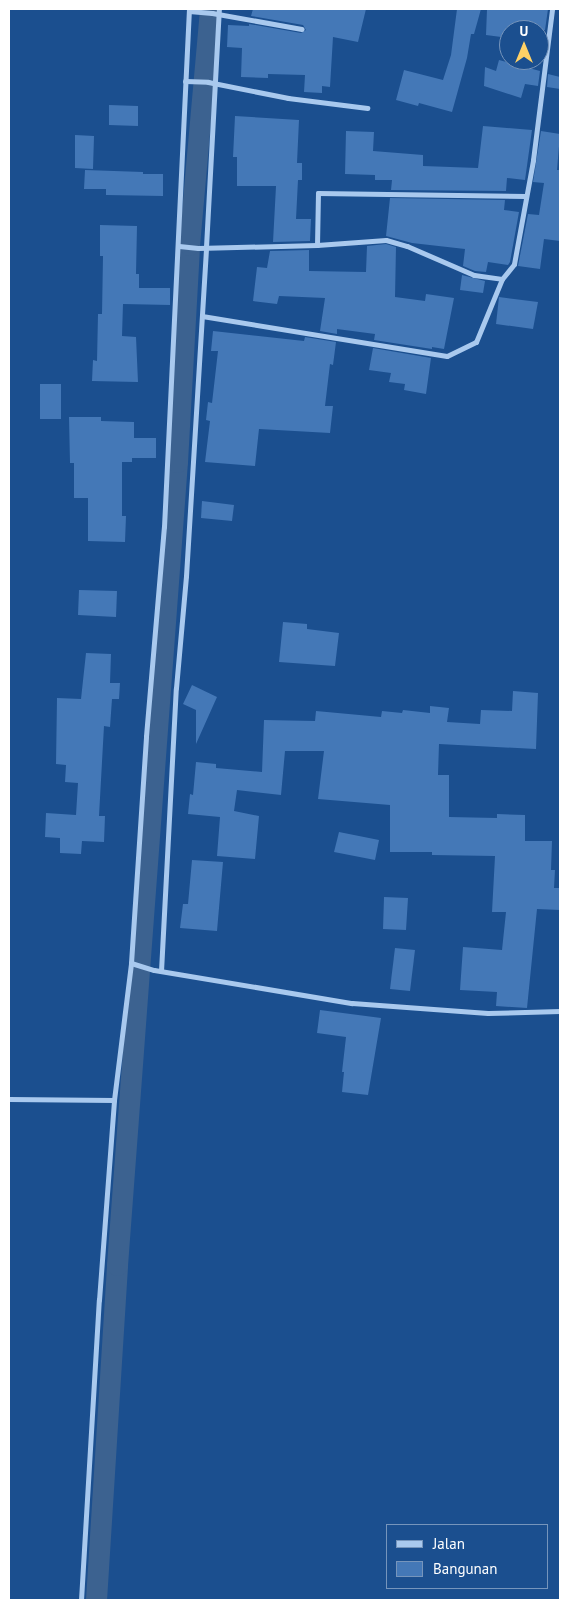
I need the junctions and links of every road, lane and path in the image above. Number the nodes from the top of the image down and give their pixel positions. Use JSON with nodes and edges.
{"nodes":[{"id":1,"x":552,"y":9,"type":"edge"},
{"id":2,"x":189,"y":10,"type":"edge"},
{"id":3,"x":219,"y":11,"type":"edge"},
{"id":4,"x":302,"y":29,"type":"dead end"},
{"id":5,"x":185,"y":81,"type":"junction"},
{"id":6,"x":211,"y":83,"type":"junction"},
{"id":7,"x":366,"y":108,"type":"dead end"},
{"id":8,"x":525,"y":196,"type":"junction"},
{"id":9,"x":317,"y":244,"type":"junction"},
{"id":10,"x":179,"y":246,"type":"junction"},
{"id":11,"x":206,"y":247,"type":"junction"},
{"id":12,"x":502,"y":279,"type":"junction"},
{"id":13,"x":202,"y":316,"type":"junction"},
{"id":14,"x":131,"y":963,"type":"junction"},
{"id":15,"x":161,"y":971,"type":"junction"},
{"id":16,"x":560,"y":1011,"type":"edge"},
{"id":17,"x":9,"y":1098,"type":"edge"},
{"id":18,"x":114,"y":1100,"type":"junction"},
{"id":19,"x":81,"y":1600,"type":"edge"}],
"edges":[{"from":1,"to":8,"type":"street"},
{"from":2,"to":3,"type":"street"},
{"from":2,"to":5,"type":"street"},
{"from":3,"to":4,"type":"street"},
{"from":3,"to":6,"type":"street"},
{"from":5,"to":6,"type":"street"},
{"from":5,"to":10,"type":"street"},
{"from":6,"to":7,"type":"street"},
{"from":6,"to":11,"type":"street"},
{"from":8,"to":9,"type":"street"},
{"from":8,"to":12,"type":"street"},
{"from":9,"to":11,"type":"street"},
{"from":9,"to":12,"type":"street"},
{"from":10,"to":11,"type":"street"},
{"from":10,"to":14,"type":"street"},
{"from":11,"to":13,"type":"street"},
{"from":12,"to":13,"type":"street"},
{"from":13,"to":15,"type":"street"},
{"from":14,"to":15,"type":"street"},
{"from":14,"to":18,"type":"street"},
{"from":15,"to":16,"type":"street"},
{"from":17,"to":18,"type":"street"},
{"from":18,"to":19,"type":"street"}]}
